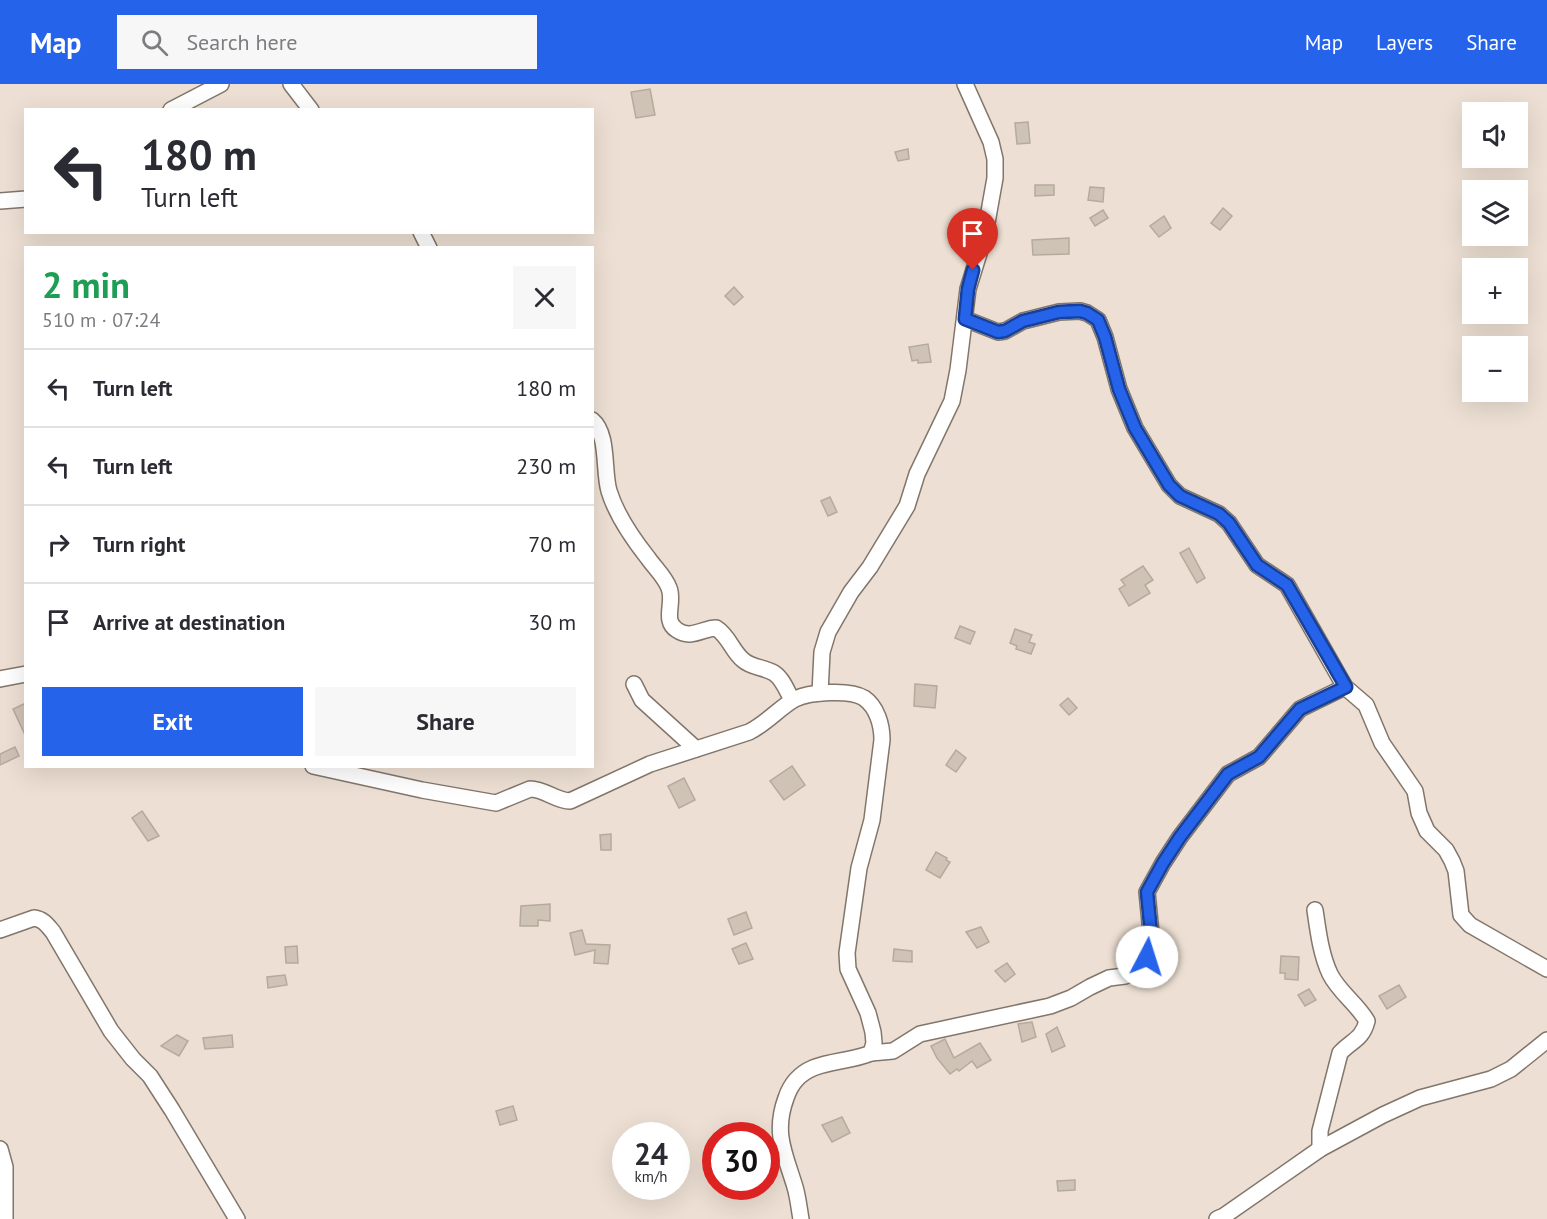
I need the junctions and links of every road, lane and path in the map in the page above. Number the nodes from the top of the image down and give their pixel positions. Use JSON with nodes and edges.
{"nodes":[{"id":1,"x":221,"y":84,"type":"edge"},
{"id":2,"x":291,"y":84,"type":"edge"},
{"id":3,"x":965,"y":84,"type":"edge"},
{"id":4,"x":175,"y":108,"type":"edge"},
{"id":5,"x":309,"y":108,"type":"edge"},
{"id":6,"x":24,"y":199,"type":"edge"},
{"id":7,"x":0,"y":201,"type":"edge"},
{"id":8,"x":965,"y":319,"type":"junction"},
{"id":9,"x":594,"y":422,"type":"edge"},
{"id":10,"x":24,"y":674,"type":"edge"},
{"id":11,"x":0,"y":679,"type":"edge"},
{"id":12,"x":634,"y":684,"type":"dead end"},
{"id":13,"x":1346,"y":687,"type":"junction"},
{"id":14,"x":820,"y":693,"type":"junction"},
{"id":15,"x":792,"y":700,"type":"junction"},
{"id":16,"x":696,"y":750,"type":"junction"},
{"id":17,"x":323,"y":768,"type":"edge"},
{"id":18,"x":1315,"y":910,"type":"dead end"},
{"id":19,"x":0,"y":928,"type":"edge"},
{"id":20,"x":0,"y":936,"type":"edge"},
{"id":21,"x":1547,"y":969,"type":"edge"},
{"id":22,"x":1547,"y":1040,"type":"edge"},
{"id":23,"x":871,"y":1053,"type":"junction"},
{"id":24,"x":0,"y":1149,"type":"edge"},
{"id":25,"x":1320,"y":1149,"type":"junction"},
{"id":26,"x":5,"y":1219,"type":"edge"},
{"id":27,"x":237,"y":1219,"type":"edge"},
{"id":28,"x":801,"y":1219,"type":"edge"},
{"id":29,"x":1217,"y":1219,"type":"edge"}],
"edges":[{"from":1,"to":4,"type":"street"},
{"from":2,"to":5,"type":"street"},
{"from":3,"to":8,"type":"street"},
{"from":6,"to":7,"type":"street"},
{"from":8,"to":13,"type":"street"},
{"from":8,"to":14,"type":"street"},
{"from":9,"to":15,"type":"street"},
{"from":10,"to":11,"type":"street"},
{"from":12,"to":16,"type":"street"},
{"from":13,"to":21,"type":"street"},
{"from":13,"to":23,"type":"street"},
{"from":14,"to":15,"type":"street"},
{"from":14,"to":23,"type":"street"},
{"from":15,"to":16,"type":"street"},
{"from":16,"to":17,"type":"street"},
{"from":18,"to":25,"type":"street"},
{"from":19,"to":20,"type":"street"},
{"from":19,"to":27,"type":"street"},
{"from":22,"to":25,"type":"street"},
{"from":23,"to":28,"type":"street"},
{"from":24,"to":26,"type":"street"},
{"from":25,"to":29,"type":"street"}]}
